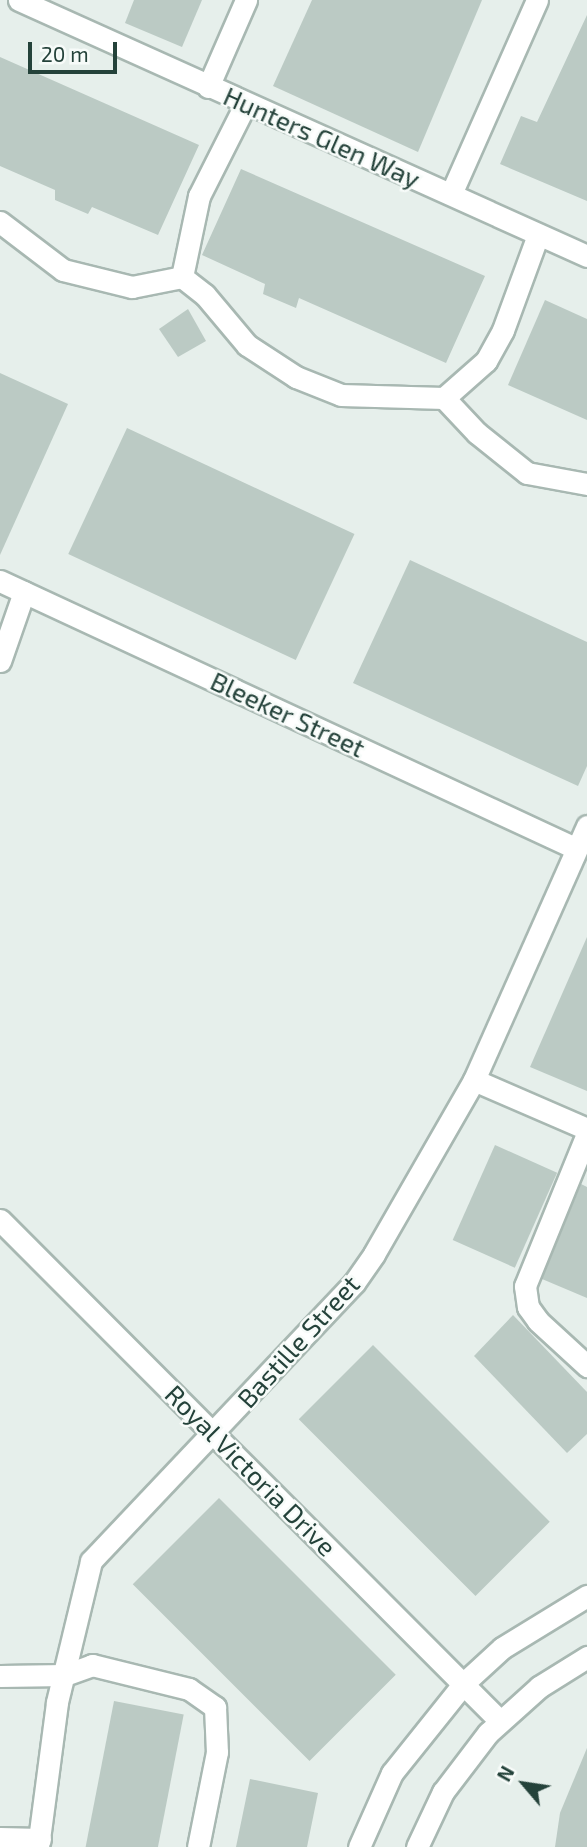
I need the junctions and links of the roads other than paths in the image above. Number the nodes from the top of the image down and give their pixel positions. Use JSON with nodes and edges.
{"nodes":[{"id":1,"x":19,"y":0,"type":"edge"},
{"id":2,"x":246,"y":0,"type":"edge"},
{"id":3,"x":537,"y":0,"type":"edge"},
{"id":4,"x":208,"y":87,"type":"junction"},
{"id":5,"x":245,"y":105,"type":"junction"},
{"id":6,"x":451,"y":194,"type":"junction"},
{"id":7,"x":0,"y":222,"type":"edge"},
{"id":8,"x":538,"y":235,"type":"junction"},
{"id":9,"x":587,"y":256,"type":"edge"},
{"id":10,"x":182,"y":277,"type":"junction"},
{"id":11,"x":444,"y":398,"type":"junction"},
{"id":12,"x":587,"y":484,"type":"edge"},
{"id":13,"x":0,"y":581,"type":"edge"},
{"id":14,"x":24,"y":592,"type":"junction"},
{"id":15,"x":0,"y":661,"type":"edge"},
{"id":16,"x":587,"y":826,"type":"edge"},
{"id":17,"x":575,"y":848,"type":"junction"},
{"id":18,"x":474,"y":1080,"type":"junction"},
{"id":19,"x":587,"y":1132,"type":"edge"},
{"id":20,"x":0,"y":1220,"type":"edge"},
{"id":21,"x":587,"y":1366,"type":"edge"},
{"id":22,"x":214,"y":1434,"type":"junction"},
{"id":23,"x":587,"y":1596,"type":"edge"},
{"id":24,"x":587,"y":1657,"type":"edge"},
{"id":25,"x":65,"y":1675,"type":"junction"},
{"id":26,"x":0,"y":1676,"type":"edge"},
{"id":27,"x":465,"y":1682,"type":"junction"},
{"id":28,"x":500,"y":1721,"type":"junction"},
{"id":29,"x":0,"y":1838,"type":"edge"},
{"id":30,"x":39,"y":1843,"type":"edge"},
{"id":31,"x":198,"y":1847,"type":"edge"},
{"id":32,"x":359,"y":1847,"type":"edge"},
{"id":33,"x":417,"y":1847,"type":"edge"}],
"edges":[{"from":1,"to":4,"type":"street","name":"Hunters Glen Way"},
{"from":2,"to":4,"type":"street"},
{"from":3,"to":6,"type":"street"},
{"from":4,"to":5,"type":"street","name":"Hunters Glen Way"},
{"from":5,"to":6,"type":"street","name":"Hunters Glen Way"},
{"from":5,"to":10,"type":"street"},
{"from":6,"to":8,"type":"street","name":"Hunters Glen Way"},
{"from":7,"to":10,"type":"street"},
{"from":8,"to":9,"type":"street","name":"Hunters Glen Way"},
{"from":8,"to":11,"type":"street"},
{"from":10,"to":11,"type":"street"},
{"from":11,"to":12,"type":"street"},
{"from":13,"to":14,"type":"street","name":"Bleeker Street"},
{"from":14,"to":15,"type":"street"},
{"from":14,"to":17,"type":"street","name":"Bleeker Street"},
{"from":16,"to":17,"type":"street","name":"Bastille Street"},
{"from":17,"to":18,"type":"street","name":"Bastille Street"},
{"from":18,"to":19,"type":"street"},
{"from":18,"to":22,"type":"street","name":"Bastille Street"},
{"from":19,"to":21,"type":"street"},
{"from":20,"to":22,"type":"street","name":"Royal Victoria Drive"},
{"from":22,"to":25,"type":"street","name":"Bastille Street"},
{"from":22,"to":27,"type":"street","name":"Royal Victoria Drive"},
{"from":23,"to":27,"type":"street"},
{"from":24,"to":28,"type":"street"},
{"from":25,"to":26,"type":"street"},
{"from":25,"to":30,"type":"street","name":"Bastille Street"},
{"from":25,"to":31,"type":"street"},
{"from":27,"to":28,"type":"street","name":"Royal Victoria Drive"},
{"from":27,"to":32,"type":"street"},
{"from":28,"to":33,"type":"street"},
{"from":29,"to":30,"type":"street"}]}
